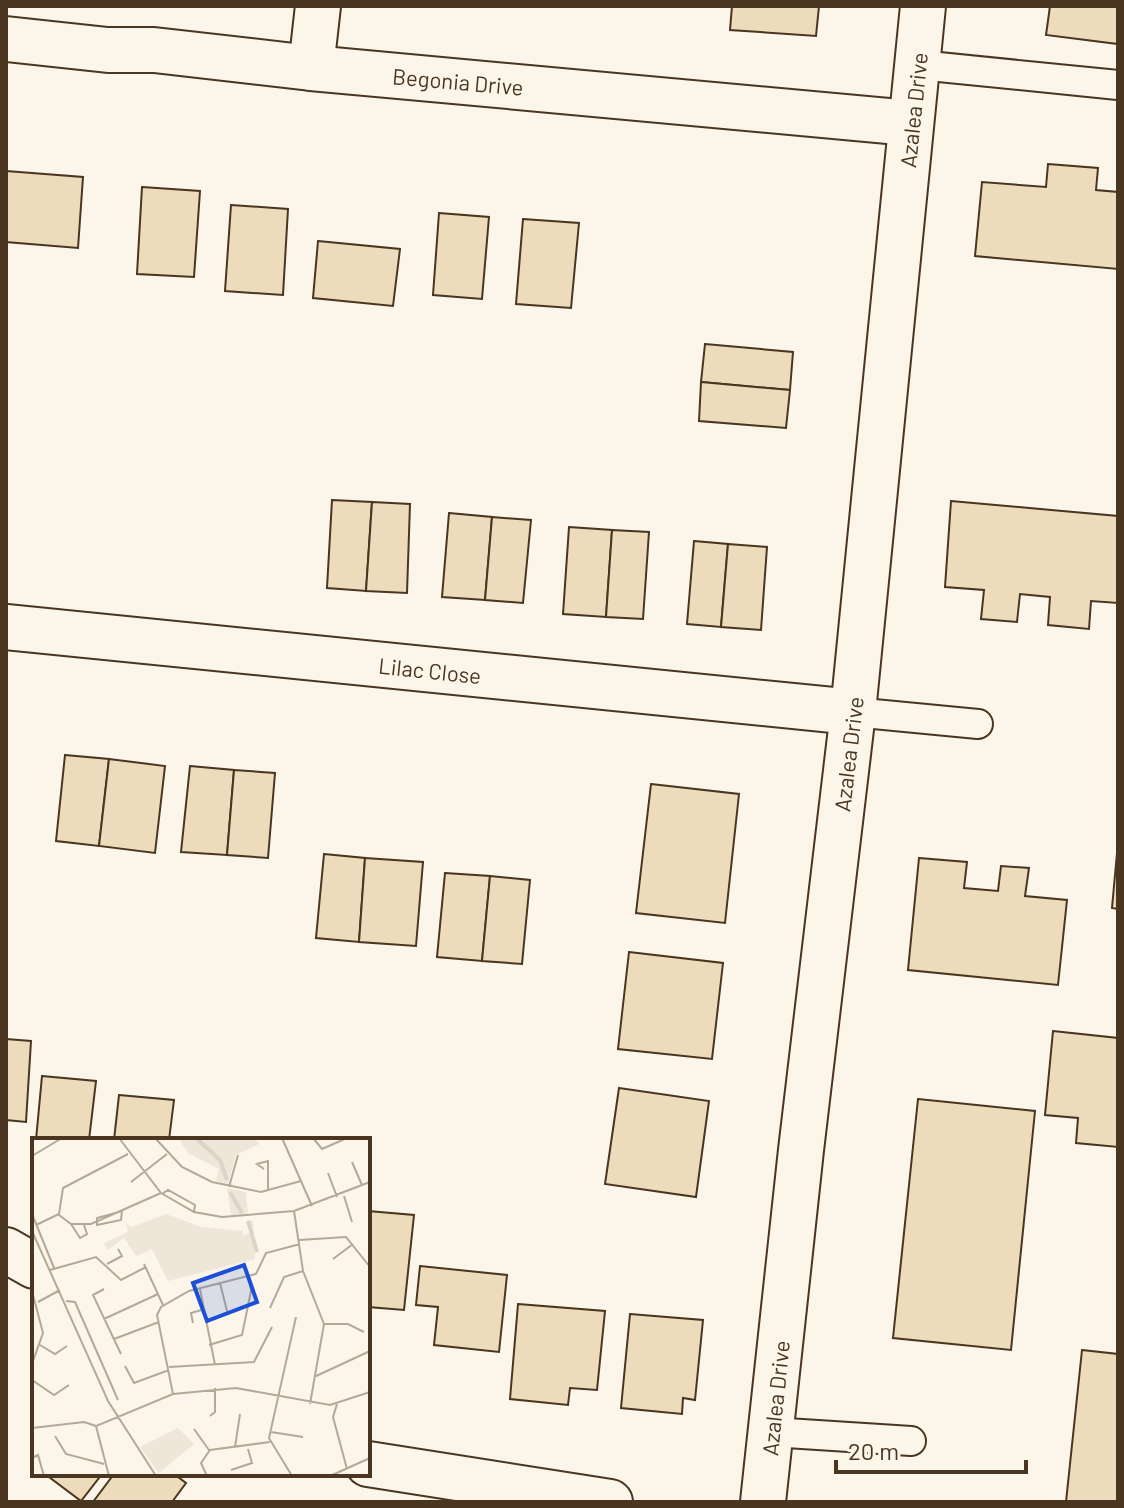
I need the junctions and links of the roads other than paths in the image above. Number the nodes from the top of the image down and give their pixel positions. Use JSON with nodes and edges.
{"nodes":[{"id":1,"x":318,"y":6,"type":"edge"},
{"id":2,"x":923,"y":6,"type":"edge"},
{"id":3,"x":6,"y":39,"type":"edge"},
{"id":4,"x":919,"y":65,"type":"junction"},
{"id":5,"x":311,"y":68,"type":"junction"},
{"id":6,"x":1118,"y":85,"type":"edge"},
{"id":7,"x":910,"y":123,"type":"junction"},
{"id":8,"x":6,"y":627,"type":"edge"},
{"id":9,"x":853,"y":712,"type":"junction"},
{"id":10,"x":978,"y":724,"type":"dead end"},
{"id":11,"x":6,"y":1250,"type":"edge"},
{"id":12,"x":32,"y":1265,"type":"edge"},
{"id":13,"x":771,"y":1432,"type":"junction"},
{"id":14,"x":911,"y":1441,"type":"dead end"},
{"id":15,"x":370,"y":1464,"type":"edge"},
{"id":16,"x":610,"y":1502,"type":"edge"},
{"id":17,"x":763,"y":1502,"type":"edge"}],
"edges":[{"from":1,"to":5,"type":"street"},
{"from":2,"to":4,"type":"street","name":"Azalea Drive"},
{"from":3,"to":5,"type":"street","name":"Begonia Drive"},
{"from":4,"to":6,"type":"lane"},
{"from":4,"to":7,"type":"street","name":"Azalea Drive"},
{"from":5,"to":7,"type":"street","name":"Begonia Drive"},
{"from":7,"to":9,"type":"street","name":"Azalea Drive"},
{"from":8,"to":9,"type":"street","name":"Lilac Close"},
{"from":9,"to":10,"type":"lane"},
{"from":9,"to":13,"type":"street","name":"Azalea Drive"},
{"from":11,"to":12,"type":"street"},
{"from":13,"to":14,"type":"lane"},
{"from":13,"to":17,"type":"street","name":"Azalea Drive"},
{"from":15,"to":16,"type":"street"}]}
